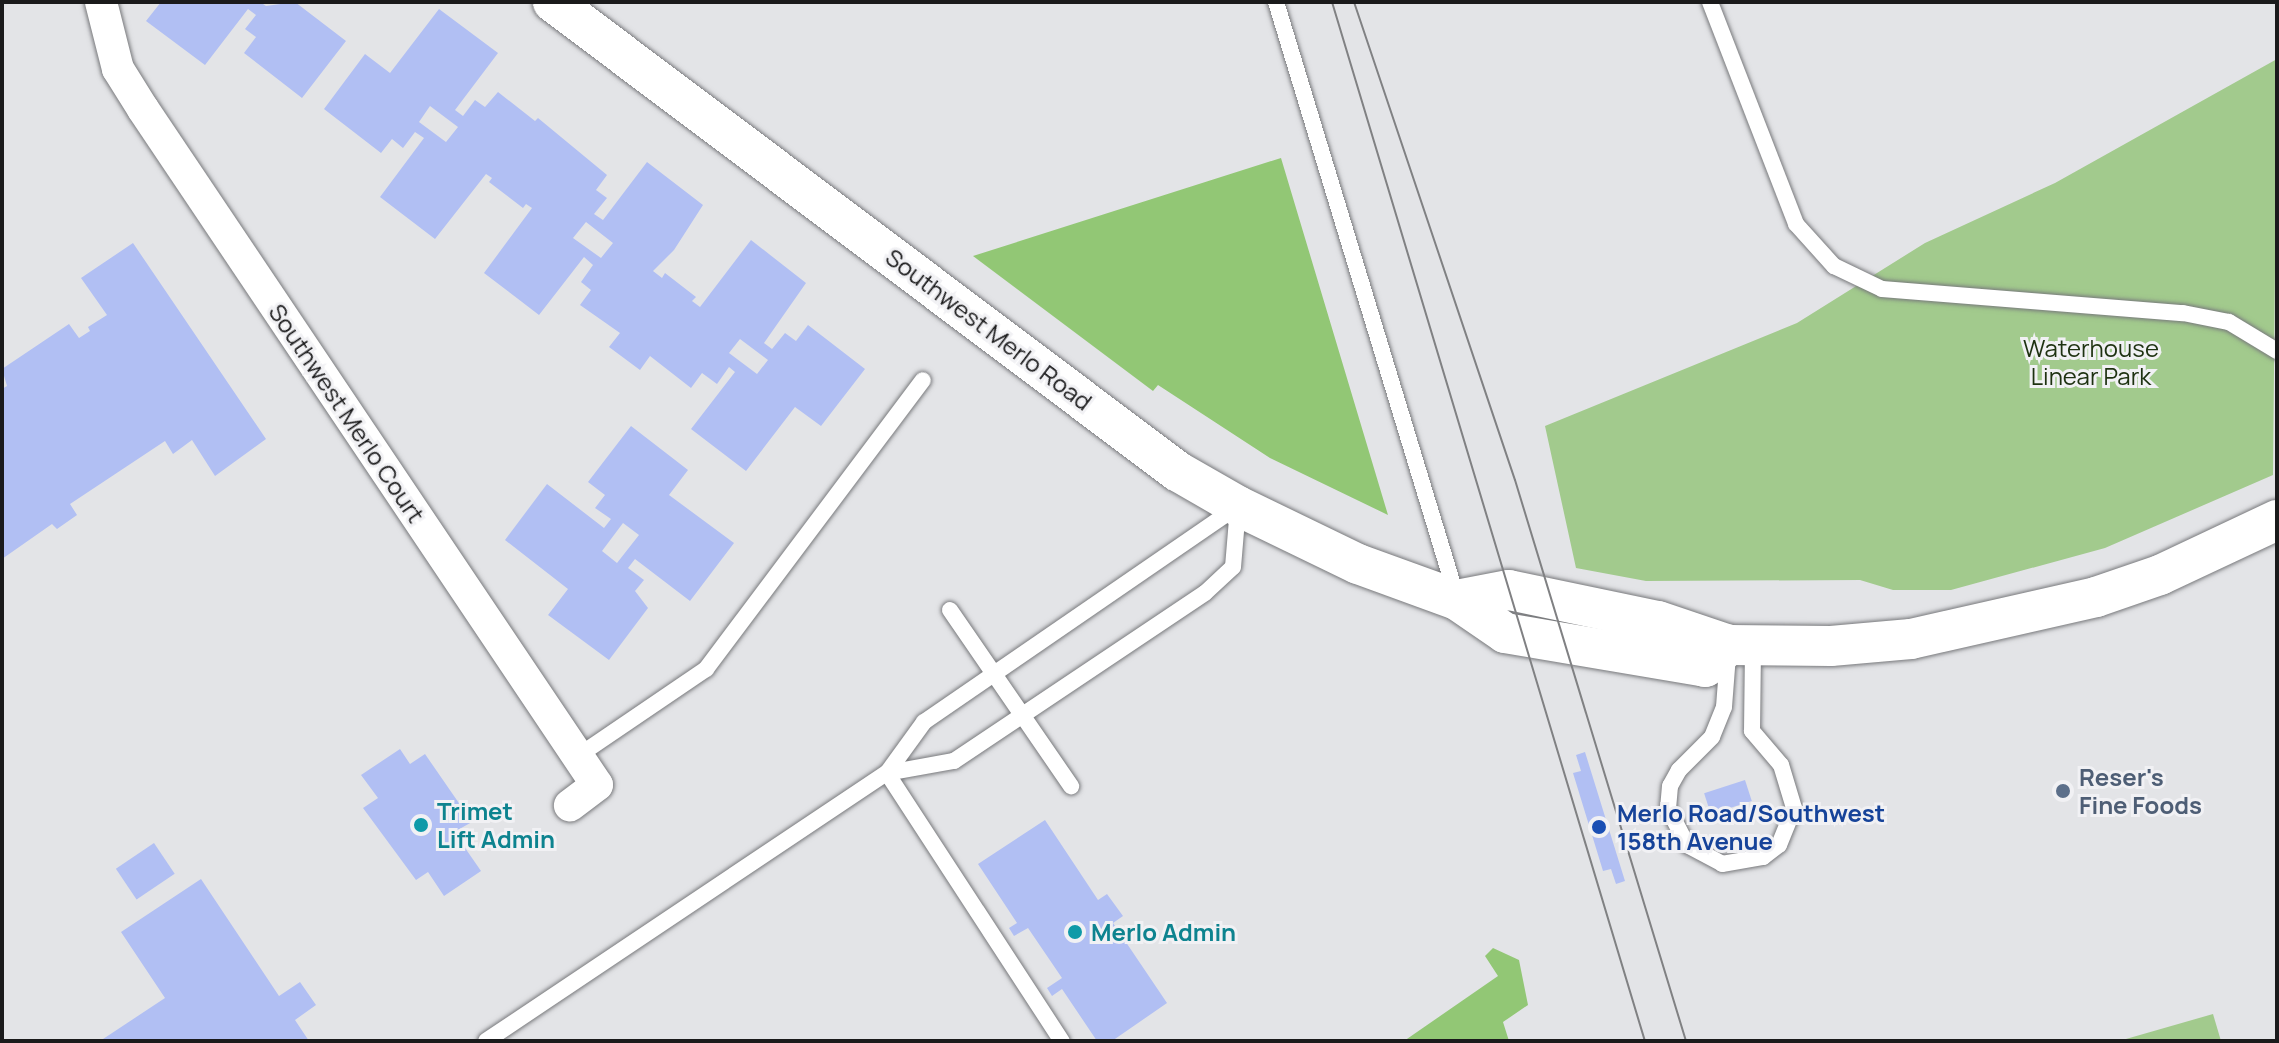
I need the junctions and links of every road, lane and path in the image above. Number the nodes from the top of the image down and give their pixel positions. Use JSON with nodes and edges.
{"nodes":[{"id":1,"x":101,"y":2,"type":"edge"},
{"id":2,"x":553,"y":2,"type":"edge"},
{"id":3,"x":1276,"y":2,"type":"edge"},
{"id":4,"x":1710,"y":2,"type":"edge"},
{"id":5,"x":2277,"y":351,"type":"edge"},
{"id":6,"x":923,"y":380,"type":"dead end"},
{"id":7,"x":1238,"y":506,"type":"junction"},
{"id":8,"x":2277,"y":520,"type":"edge"},
{"id":9,"x":1457,"y":600,"type":"junction"},
{"id":10,"x":950,"y":610,"type":"dead end"},
{"id":11,"x":1741,"y":646,"type":"junction"},
{"id":12,"x":995,"y":673,"type":"junction"},
{"id":13,"x":1024,"y":716,"type":"junction"},
{"id":14,"x":578,"y":756,"type":"junction"},
{"id":15,"x":887,"y":773,"type":"junction"},
{"id":16,"x":1071,"y":786,"type":"dead end"},
{"id":17,"x":570,"y":805,"type":"dead end"},
{"id":18,"x":486,"y":1041,"type":"edge"},
{"id":19,"x":1062,"y":1041,"type":"edge"}],
"edges":[{"from":1,"to":14,"type":"street","name":"Southwest Merlo Court"},
{"from":2,"to":7,"type":"street","name":"Southwest Merlo Road"},
{"from":3,"to":9,"type":"lane"},
{"from":4,"to":5,"type":"lane"},
{"from":6,"to":14,"type":"lane"},
{"from":7,"to":9,"type":"street","name":"Southwest Merlo Road"},
{"from":7,"to":12,"type":"lane"},
{"from":7,"to":13,"type":"lane"},
{"from":8,"to":11,"type":"street"},
{"from":9,"to":11,"type":"street","name":"Southwest Merlo Road"},
{"from":10,"to":12,"type":"lane"},
{"from":11,"to":11,"type":"lane"},
{"from":12,"to":13,"type":"lane"},
{"from":12,"to":15,"type":"lane"},
{"from":13,"to":15,"type":"lane"},
{"from":13,"to":16,"type":"lane"},
{"from":14,"to":17,"type":"street","name":"Southwest Merlo Court"},
{"from":15,"to":18,"type":"lane"},
{"from":15,"to":19,"type":"lane"}]}
